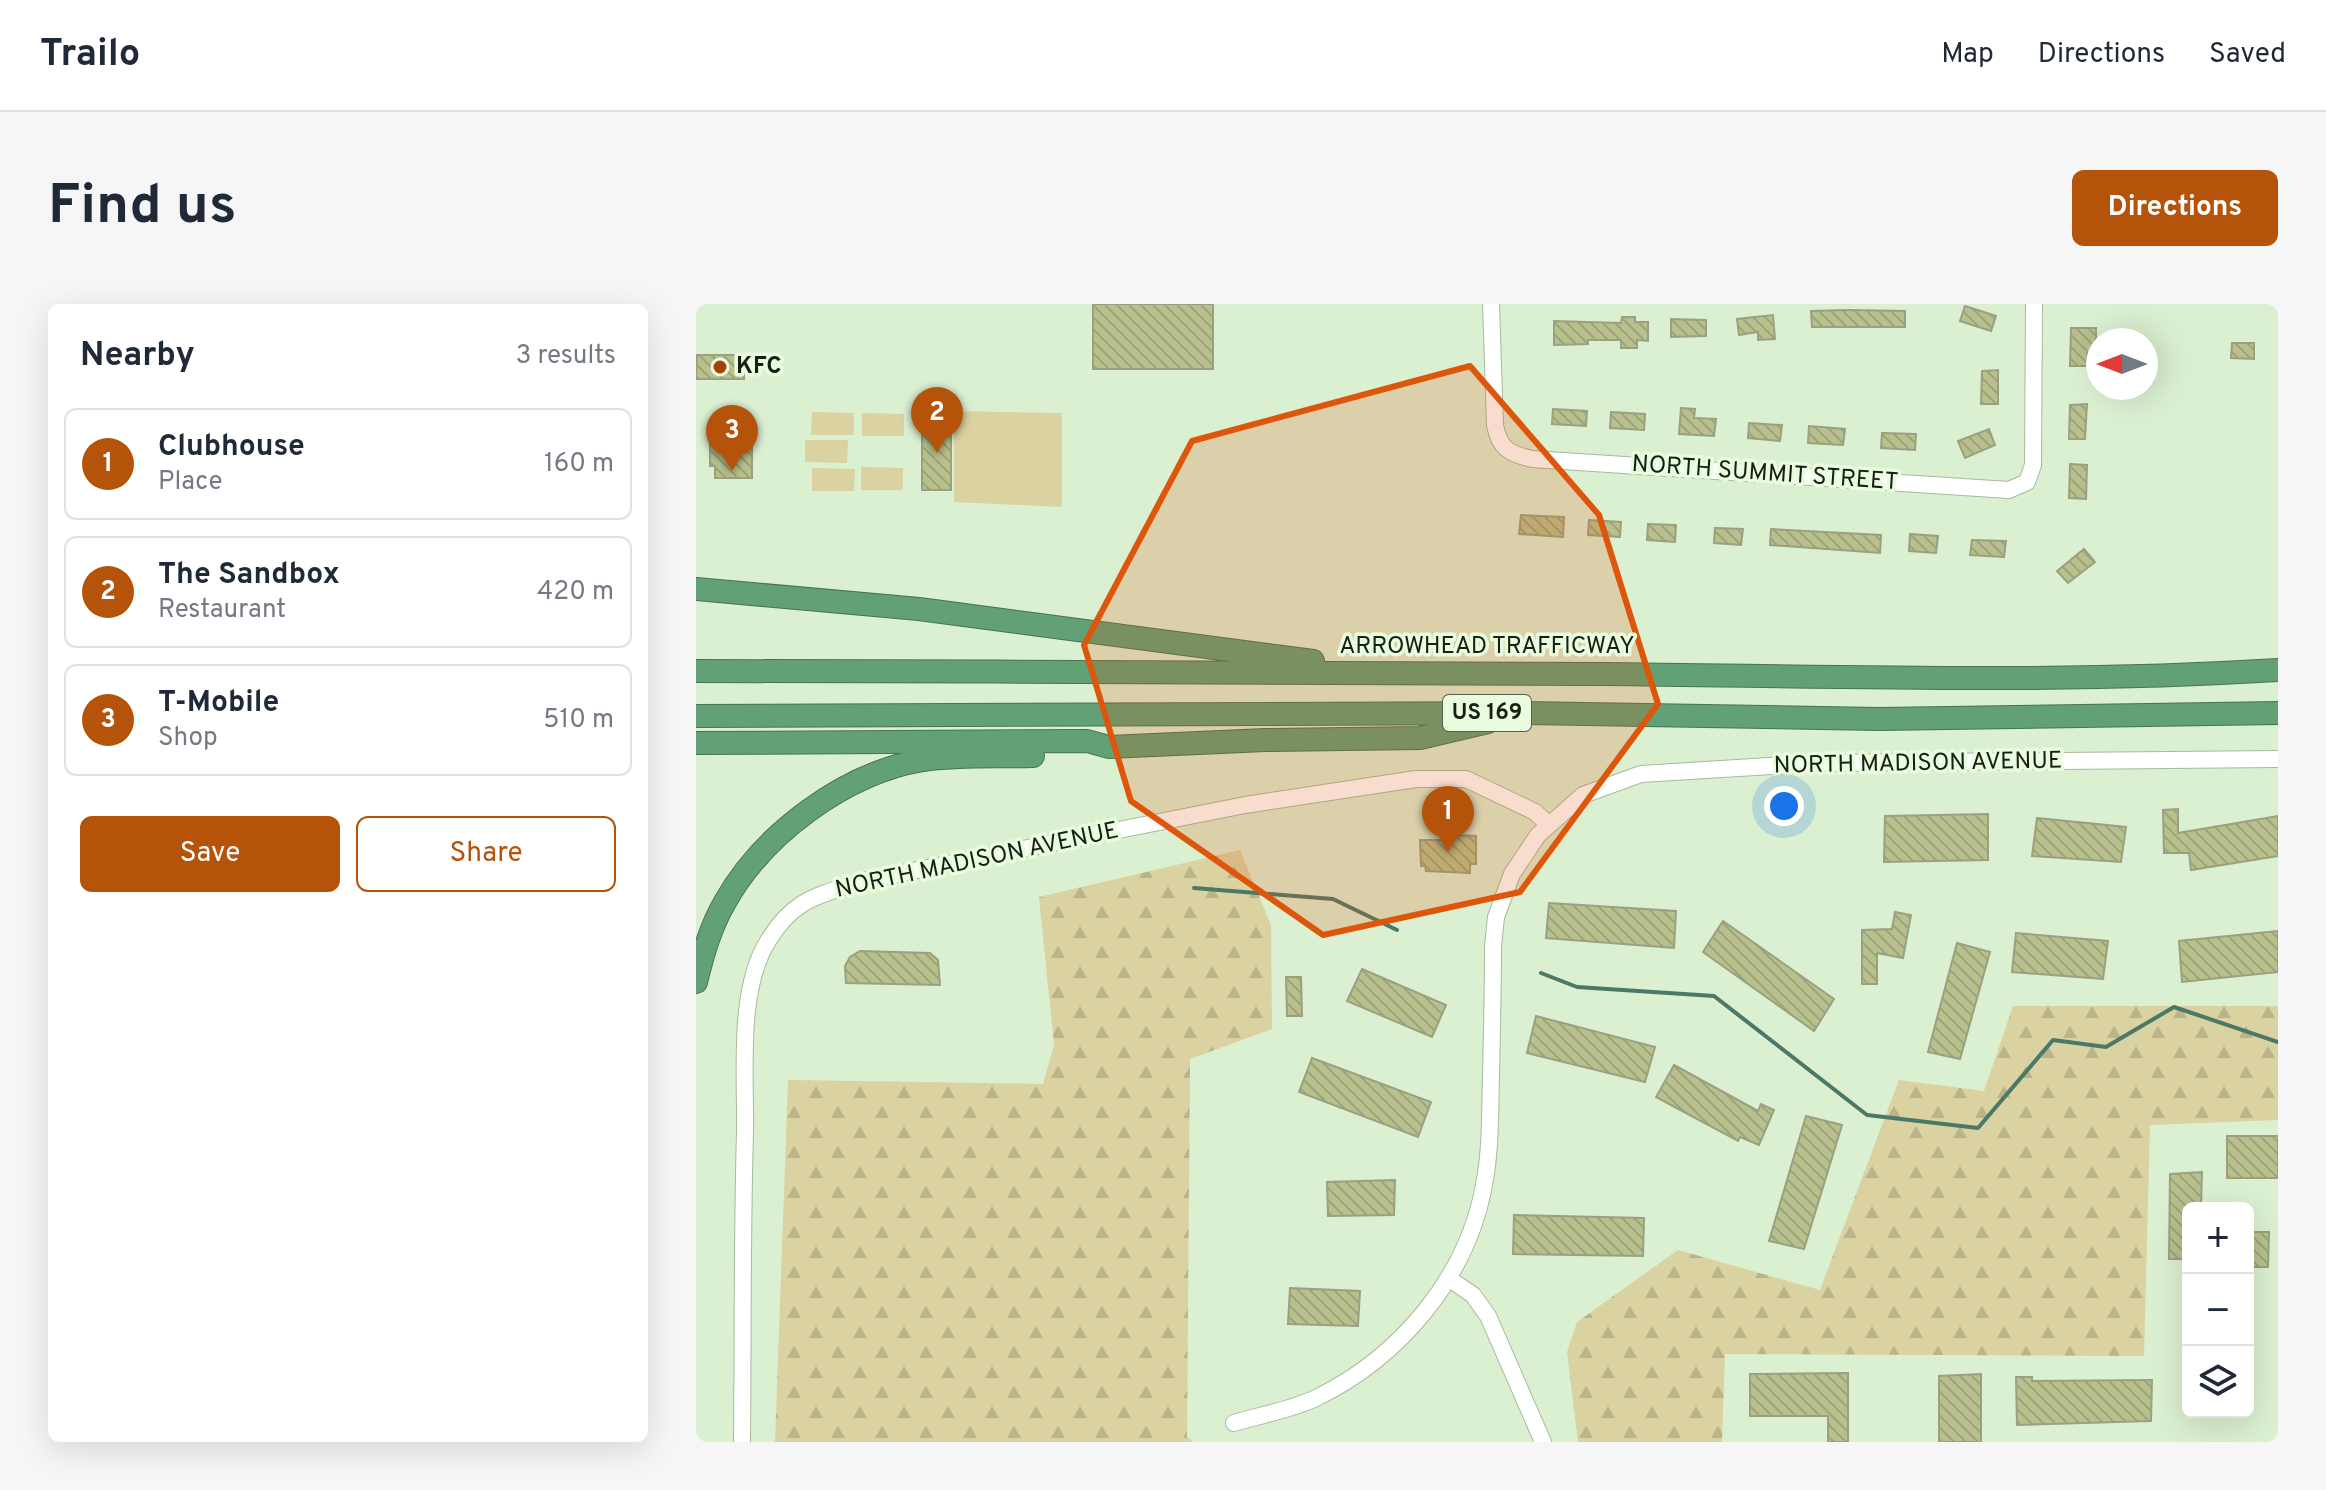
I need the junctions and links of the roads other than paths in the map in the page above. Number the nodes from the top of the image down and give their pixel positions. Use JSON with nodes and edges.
{"nodes":[{"id":1,"x":1491,"y":304,"type":"edge"},
{"id":2,"x":2034,"y":304,"type":"edge"},
{"id":3,"x":696,"y":589,"type":"edge"},
{"id":4,"x":2278,"y":670,"type":"edge"},
{"id":5,"x":696,"y":671,"type":"edge"},
{"id":6,"x":1397,"y":672,"type":"junction"},
{"id":7,"x":1526,"y":713,"type":"junction"},
{"id":8,"x":2278,"y":713,"type":"edge"},
{"id":9,"x":696,"y":716,"type":"edge"},
{"id":10,"x":696,"y":743,"type":"edge"},
{"id":11,"x":1109,"y":747,"type":"junction"},
{"id":12,"x":2278,"y":759,"type":"edge"},
{"id":13,"x":1548,"y":824,"type":"junction"},
{"id":14,"x":696,"y":982,"type":"edge"},
{"id":15,"x":1448,"y":1278,"type":"junction"},
{"id":16,"x":1234,"y":1423,"type":"dead end"},
{"id":17,"x":742,"y":1442,"type":"edge"},
{"id":18,"x":1543,"y":1442,"type":"edge"}],
"edges":[{"from":1,"to":2,"type":"street","name":"NORTH SUMMIT STREET"},
{"from":3,"to":6,"type":"highway"},
{"from":4,"to":6,"type":"highway","name":"ARROWHEAD TRAFFICWAY","number":"US 169"},
{"from":5,"to":6,"type":"highway","name":"ARROWHEAD TRAFFICWAY","number":"US 169"},
{"from":7,"to":8,"type":"highway","number":"US 169"},
{"from":7,"to":9,"type":"highway","number":"US 169"},
{"from":7,"to":11,"type":"highway"},
{"from":10,"to":11,"type":"highway"},
{"from":11,"to":14,"type":"highway"},
{"from":12,"to":13,"type":"street","name":"NORTH MADISON AVENUE"},
{"from":13,"to":15,"type":"street","name":"NORTH MADISON AVENUE"},
{"from":13,"to":17,"type":"street","name":"NORTH MADISON AVENUE"},
{"from":15,"to":16,"type":"street","name":"NORTH MADISON AVENUE"},
{"from":15,"to":18,"type":"street"}]}
